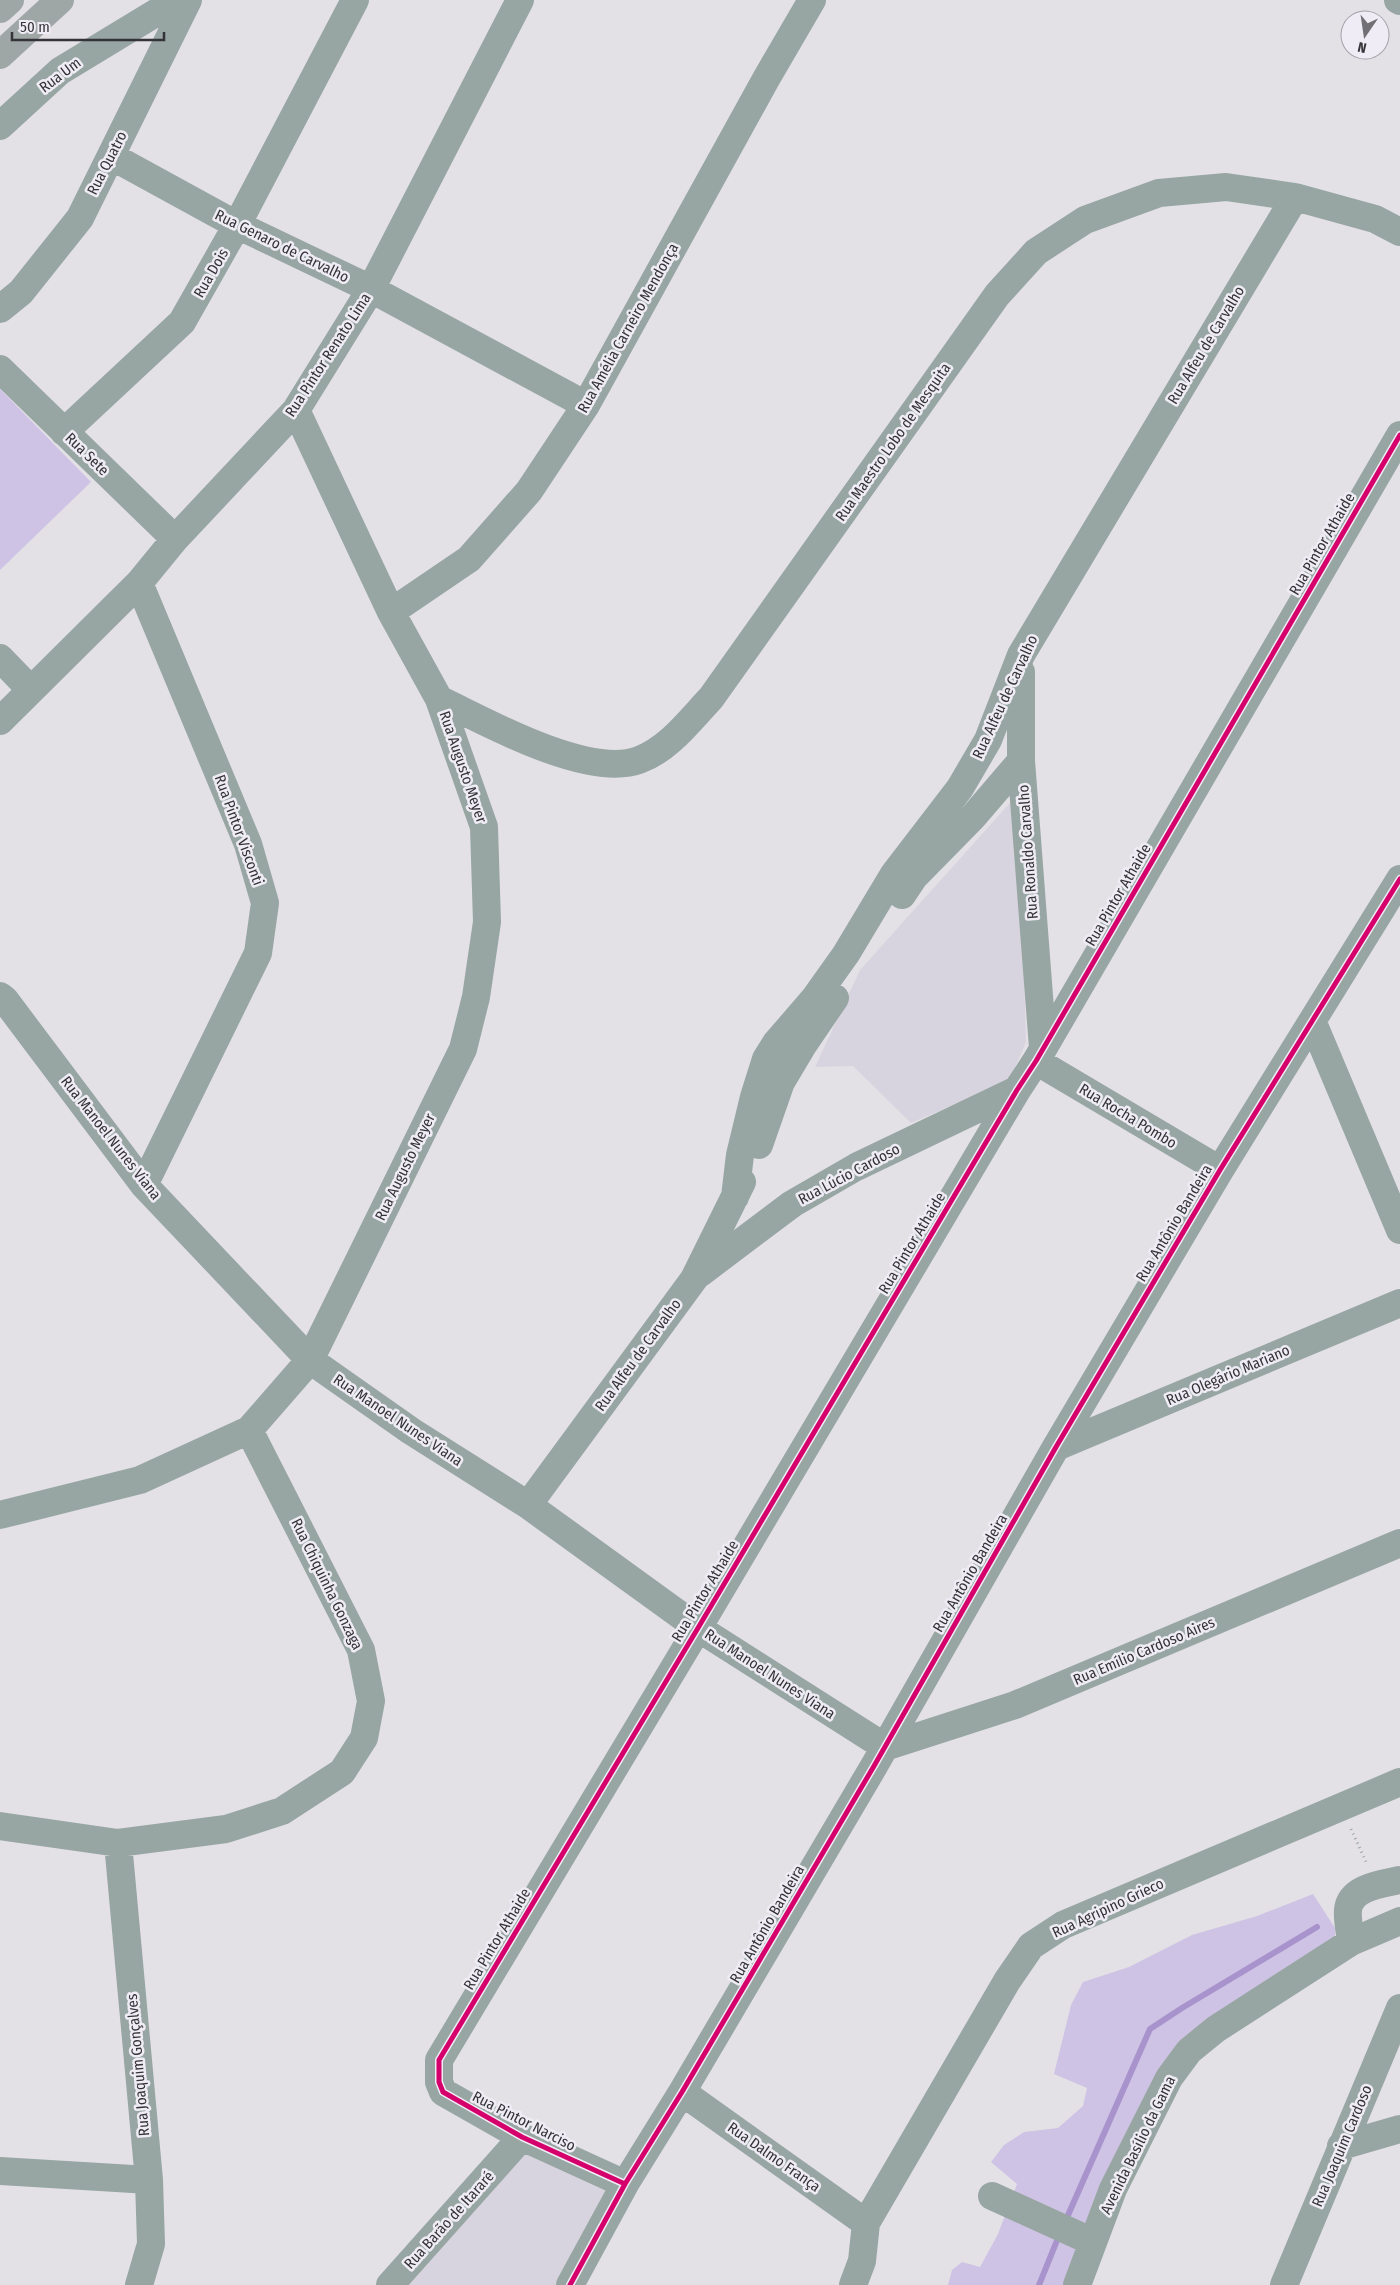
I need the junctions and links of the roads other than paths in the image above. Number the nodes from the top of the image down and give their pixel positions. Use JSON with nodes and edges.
{"nodes":[{"id":1,"x":10,"y":0,"type":"edge"},
{"id":2,"x":60,"y":0,"type":"edge"},
{"id":3,"x":177,"y":0,"type":"edge"},
{"id":4,"x":188,"y":0,"type":"edge"},
{"id":5,"x":355,"y":0,"type":"edge"},
{"id":6,"x":520,"y":0,"type":"edge"},
{"id":7,"x":812,"y":0,"type":"edge"},
{"id":8,"x":0,"y":9,"type":"edge"},
{"id":9,"x":0,"y":55,"type":"edge"},
{"id":10,"x":0,"y":126,"type":"edge"},
{"id":11,"x":111,"y":156,"type":"junction"},
{"id":12,"x":1295,"y":197,"type":"junction"},
{"id":13,"x":237,"y":225,"type":"junction"},
{"id":14,"x":1400,"y":232,"type":"edge"},
{"id":15,"x":371,"y":289,"type":"junction"},
{"id":16,"x":0,"y":309,"type":"edge"},
{"id":17,"x":0,"y":369,"type":"edge"},
{"id":18,"x":586,"y":405,"type":"junction"},
{"id":19,"x":296,"y":410,"type":"junction"},
{"id":20,"x":64,"y":432,"type":"junction"},
{"id":21,"x":1400,"y":435,"type":"edge"},
{"id":22,"x":176,"y":539,"type":"junction"},
{"id":23,"x":138,"y":582,"type":"junction"},
{"id":24,"x":391,"y":612,"type":"junction"},
{"id":25,"x":1021,"y":655,"type":"junction"},
{"id":26,"x":0,"y":658,"type":"edge"},
{"id":27,"x":31,"y":690,"type":"junction"},
{"id":28,"x":439,"y":699,"type":"junction"},
{"id":29,"x":0,"y":721,"type":"edge"},
{"id":30,"x":1021,"y":761,"type":"junction"},
{"id":31,"x":1400,"y":879,"type":"edge"},
{"id":32,"x":0,"y":996,"type":"edge"},
{"id":33,"x":1313,"y":1023,"type":"junction"},
{"id":34,"x":1040,"y":1055,"type":"junction"},
{"id":35,"x":1017,"y":1090,"type":"junction"},
{"id":36,"x":1220,"y":1170,"type":"junction"},
{"id":37,"x":144,"y":1185,"type":"junction"},
{"id":38,"x":735,"y":1197,"type":"junction"},
{"id":39,"x":1400,"y":1230,"type":"edge"},
{"id":40,"x":694,"y":1279,"type":"junction"},
{"id":41,"x":1400,"y":1303,"type":"edge"},
{"id":42,"x":310,"y":1360,"type":"junction"},
{"id":43,"x":249,"y":1430,"type":"junction"},
{"id":44,"x":1056,"y":1448,"type":"junction"},
{"id":45,"x":528,"y":1505,"type":"junction"},
{"id":46,"x":0,"y":1515,"type":"edge"},
{"id":47,"x":1400,"y":1543,"type":"edge"},
{"id":48,"x":698,"y":1628,"type":"junction"},
{"id":49,"x":885,"y":1747,"type":"junction"},
{"id":50,"x":1400,"y":1782,"type":"edge"},
{"id":51,"x":0,"y":1826,"type":"edge"},
{"id":52,"x":118,"y":1844,"type":"junction"},
{"id":53,"x":1388,"y":1882,"type":"edge"},
{"id":54,"x":1400,"y":1920,"type":"edge"},
{"id":55,"x":1351,"y":1942,"type":"junction"},
{"id":56,"x":1400,"y":2008,"type":"edge"},
{"id":57,"x":439,"y":2060,"type":"joint"},
{"id":58,"x":682,"y":2092,"type":"junction"},
{"id":59,"x":1400,"y":2129,"type":"edge"},
{"id":60,"x":515,"y":2146,"type":"junction"},
{"id":61,"x":1341,"y":2146,"type":"junction"},
{"id":62,"x":0,"y":2171,"type":"edge"},
{"id":63,"x":149,"y":2180,"type":"junction"},
{"id":64,"x":625,"y":2184,"type":"junction"},
{"id":65,"x":992,"y":2196,"type":"dead end"},
{"id":66,"x":866,"y":2223,"type":"junction"},
{"id":67,"x":1085,"y":2239,"type":"junction"},
{"id":68,"x":139,"y":2285,"type":"edge"},
{"id":69,"x":390,"y":2285,"type":"edge"},
{"id":70,"x":570,"y":2285,"type":"edge"},
{"id":71,"x":852,"y":2285,"type":"edge"},
{"id":72,"x":1077,"y":2285,"type":"edge"},
{"id":73,"x":1284,"y":2285,"type":"edge"}],
"edges":[{"from":1,"to":8,"type":"highway"},
{"from":2,"to":9,"type":"highway"},
{"from":3,"to":10,"type":"street","name":"Rua Um"},
{"from":4,"to":11,"type":"street","name":"Rua Quatro"},
{"from":5,"to":13,"type":"street","name":"Rua Dois"},
{"from":6,"to":15,"type":"street","name":"Rua Pintor Renato Lima"},
{"from":7,"to":18,"type":"street","name":"Rua Amélia Carneiro Mendonça"},
{"from":11,"to":13,"type":"street","name":"Rua Genaro de Carvalho"},
{"from":11,"to":16,"type":"street","name":"Rua Quatro"},
{"from":12,"to":14,"type":"street","name":"Rua Maestro Lobo de Mesquita"},
{"from":12,"to":25,"type":"street","name":"Rua Alfeu de Carvalho"},
{"from":12,"to":28,"type":"street","name":"Rua Maestro Lobo de Mesquita"},
{"from":13,"to":15,"type":"street","name":"Rua Genaro de Carvalho"},
{"from":13,"to":20,"type":"street","name":"Rua Dois"},
{"from":15,"to":18,"type":"street","name":"Rua Genaro de Carvalho"},
{"from":15,"to":19,"type":"street","name":"Rua Pintor Renato Lima"},
{"from":17,"to":20,"type":"street","name":"Rua Sete"},
{"from":18,"to":24,"type":"street","name":"Rua Amélia Carneiro Mendonça"},
{"from":19,"to":22,"type":"street","name":"Rua Pintor Renato Lima"},
{"from":19,"to":24,"type":"street","name":"Rua Augusto Meyer"},
{"from":20,"to":22,"type":"street","name":"Rua Sete"},
{"from":21,"to":34,"type":"street","name":"Rua Pintor Athaide"},
{"from":22,"to":23,"type":"street","name":"Rua Pintor Renato Lima"},
{"from":23,"to":27,"type":"street","name":"Rua Pintor Renato Lima"},
{"from":23,"to":37,"type":"street","name":"Rua Pintor Visconti"},
{"from":24,"to":28,"type":"street","name":"Rua Augusto Meyer"},
{"from":25,"to":30,"type":"street","name":"Rua Ronaldo Carvalho"},
{"from":25,"to":38,"type":"street","name":"Rua Alfeu de Carvalho"},
{"from":26,"to":27,"type":"street"},
{"from":27,"to":29,"type":"street","name":"Rua Pintor Renato Lima"},
{"from":28,"to":42,"type":"street","name":"Rua Augusto Meyer"},
{"from":30,"to":34,"type":"street","name":"Rua Ronaldo Carvalho"},
{"from":30,"to":38,"type":"street","name":"Rua Alfeu de Carvalho"},
{"from":31,"to":33,"type":"street","name":"Rua Antônio Bandeira"},
{"from":32,"to":37,"type":"street","name":"Rua Manoel Nunes Viana"},
{"from":33,"to":36,"type":"street","name":"Rua Antônio Bandeira"},
{"from":33,"to":39,"type":"street"},
{"from":34,"to":35,"type":"street","name":"Rua Pintor Athaide"},
{"from":34,"to":36,"type":"street","name":"Rua Rocha Pombo"},
{"from":35,"to":40,"type":"street","name":"Rua Lúcio Cardoso"},
{"from":35,"to":48,"type":"street","name":"Rua Pintor Athaide"},
{"from":36,"to":44,"type":"street","name":"Rua Antônio Bandeira"},
{"from":37,"to":42,"type":"street","name":"Rua Manoel Nunes Viana"},
{"from":38,"to":40,"type":"street","name":"Rua Alfeu de Carvalho"},
{"from":40,"to":45,"type":"street","name":"Rua Alfeu de Carvalho"},
{"from":41,"to":44,"type":"street","name":"Rua Olegário Mariano"},
{"from":42,"to":43,"type":"street","name":"Rua Augusto Meyer"},
{"from":42,"to":45,"type":"street","name":"Rua Manoel Nunes Viana"},
{"from":43,"to":46,"type":"street"},
{"from":43,"to":52,"type":"street","name":"Rua Chiquinha Gonzaga"},
{"from":44,"to":49,"type":"street","name":"Rua Antônio Bandeira"},
{"from":45,"to":48,"type":"street","name":"Rua Manoel Nunes Viana"},
{"from":47,"to":49,"type":"street","name":"Rua Emílio Cardoso Aires"},
{"from":48,"to":49,"type":"street","name":"Rua Manoel Nunes Viana"},
{"from":48,"to":57,"type":"street","name":"Rua Pintor Athaide"},
{"from":49,"to":58,"type":"street","name":"Rua Antônio Bandeira"},
{"from":50,"to":66,"type":"street","name":"Rua Agripino Grieco"},
{"from":51,"to":52,"type":"street","name":"Rua Chiquinha Gonzaga"},
{"from":52,"to":63,"type":"street","name":"Rua Joaquim Gonçalves"},
{"from":53,"to":55,"type":"street"},
{"from":54,"to":55,"type":"street","name":"Avenida Basílio da Gama"},
{"from":55,"to":67,"type":"street","name":"Avenida Basílio da Gama"},
{"from":56,"to":61,"type":"street","name":"Rua Joaquim Cardoso"},
{"from":57,"to":60,"type":"street","name":"Rua Pintor Narciso"},
{"from":58,"to":64,"type":"street","name":"Rua Antônio Bandeira"},
{"from":58,"to":66,"type":"street","name":"Rua Dalmo França"},
{"from":59,"to":61,"type":"street"},
{"from":60,"to":64,"type":"street","name":"Rua Pintor Narciso"},
{"from":60,"to":69,"type":"street","name":"Rua Barão de Itararé"},
{"from":61,"to":73,"type":"street","name":"Rua Joaquim Cardoso"},
{"from":62,"to":63,"type":"street"},
{"from":63,"to":68,"type":"street","name":"Rua Joaquim Gonçalves"},
{"from":64,"to":70,"type":"street","name":"Rua Antônio Bandeira"},
{"from":65,"to":67,"type":"street"},
{"from":66,"to":71,"type":"street"},
{"from":67,"to":72,"type":"street","name":"Avenida Basílio da Gama"}]}
